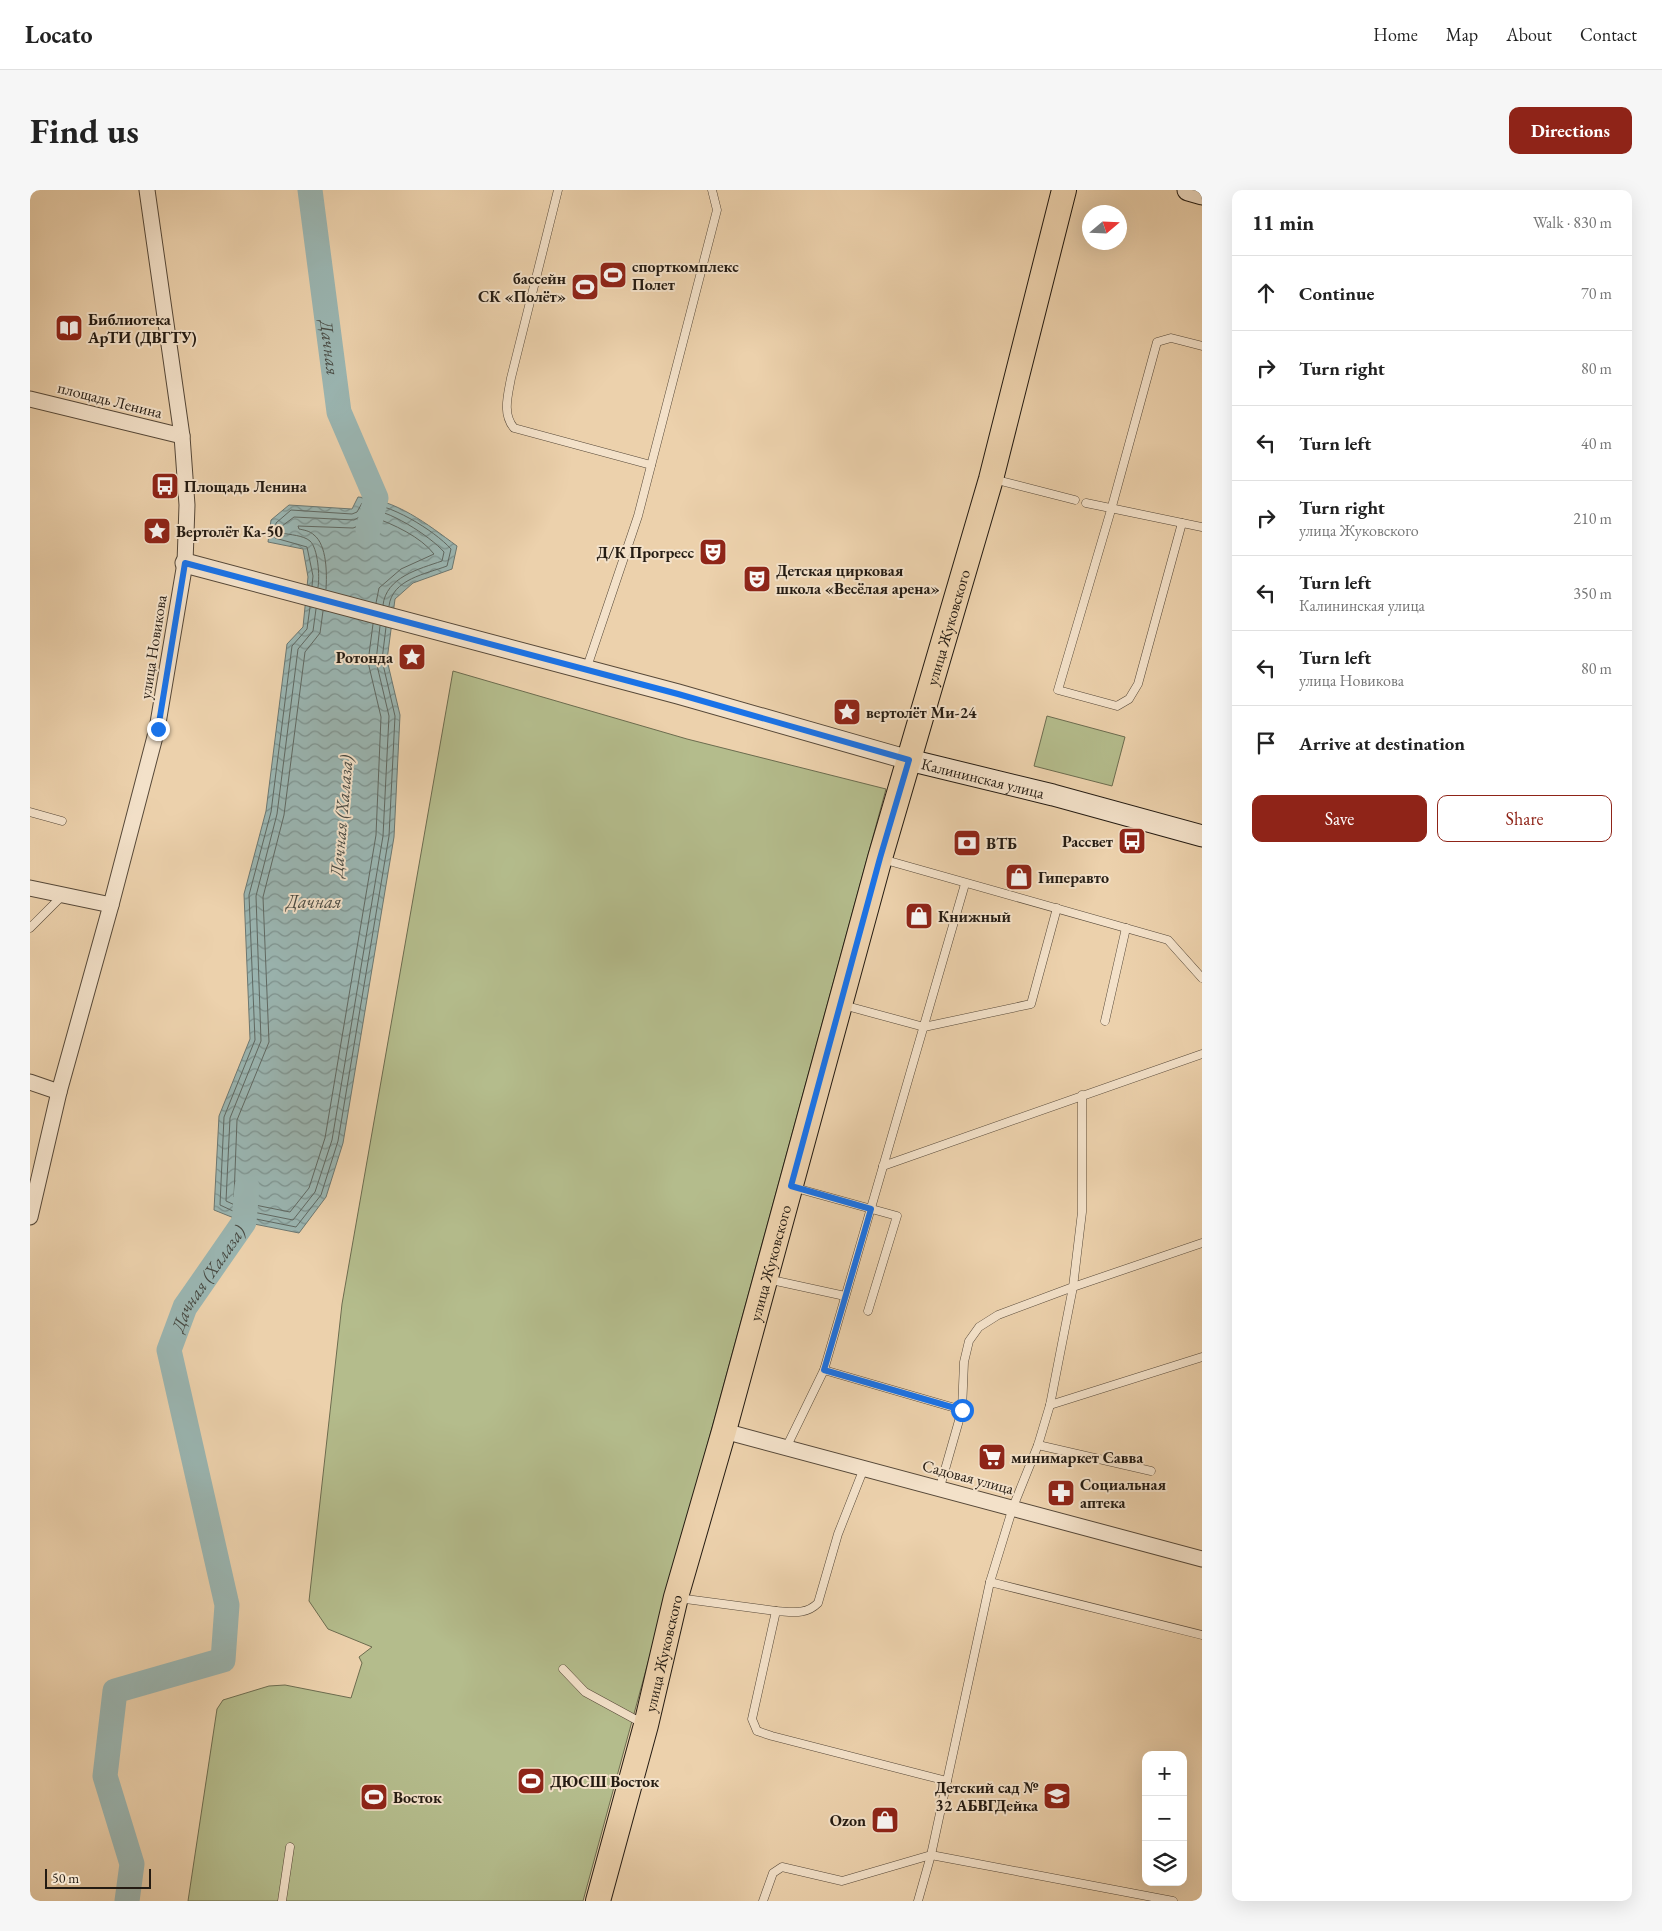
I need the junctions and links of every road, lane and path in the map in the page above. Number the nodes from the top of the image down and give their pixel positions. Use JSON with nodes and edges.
{"nodes":[{"id":1,"x":147,"y":190,"type":"edge"},
{"id":2,"x":558,"y":190,"type":"edge"},
{"id":3,"x":712,"y":190,"type":"edge"},
{"id":4,"x":1064,"y":190,"type":"edge"},
{"id":5,"x":1188,"y":190,"type":"edge"},
{"id":6,"x":1202,"y":194,"type":"edge"},
{"id":7,"x":1202,"y":346,"type":"edge"},
{"id":8,"x":30,"y":398,"type":"edge"},
{"id":9,"x":182,"y":436,"type":"junction"},
{"id":10,"x":651,"y":465,"type":"junction"},
{"id":11,"x":991,"y":479,"type":"junction"},
{"id":12,"x":1075,"y":500,"type":"dead end"},
{"id":13,"x":1086,"y":503,"type":"dead end"},
{"id":14,"x":1111,"y":510,"type":"junction"},
{"id":15,"x":1182,"y":523,"type":"junction"},
{"id":16,"x":1202,"y":527,"type":"edge"},
{"id":17,"x":185,"y":563,"type":"junction"},
{"id":18,"x":586,"y":670,"type":"junction"},
{"id":19,"x":909,"y":760,"type":"junction"},
{"id":20,"x":30,"y":812,"type":"edge"},
{"id":21,"x":62,"y":821,"type":"dead end"},
{"id":22,"x":1202,"y":836,"type":"edge"},
{"id":23,"x":880,"y":858,"type":"junction"},
{"id":24,"x":965,"y":884,"type":"junction"},
{"id":25,"x":30,"y":888,"type":"edge"},
{"id":26,"x":63,"y":895,"type":"junction"},
{"id":27,"x":112,"y":905,"type":"junction"},
{"id":28,"x":1056,"y":908,"type":"junction"},
{"id":29,"x":30,"y":928,"type":"edge"},
{"id":30,"x":1126,"y":928,"type":"junction"},
{"id":31,"x":1202,"y":978,"type":"edge"},
{"id":32,"x":841,"y":1004,"type":"junction"},
{"id":33,"x":1105,"y":1021,"type":"dead end"},
{"id":34,"x":924,"y":1027,"type":"junction"},
{"id":35,"x":1202,"y":1054,"type":"edge"},
{"id":36,"x":30,"y":1082,"type":"edge"},
{"id":37,"x":59,"y":1092,"type":"junction"},
{"id":38,"x":1082,"y":1095,"type":"junction"},
{"id":39,"x":883,"y":1166,"type":"junction"},
{"id":40,"x":791,"y":1186,"type":"junction"},
{"id":41,"x":871,"y":1209,"type":"junction"},
{"id":42,"x":30,"y":1217,"type":"edge"},
{"id":43,"x":1202,"y":1243,"type":"edge"},
{"id":44,"x":765,"y":1278,"type":"junction"},
{"id":45,"x":1073,"y":1287,"type":"junction"},
{"id":46,"x":845,"y":1296,"type":"junction"},
{"id":47,"x":868,"y":1310,"type":"dead end"},
{"id":48,"x":1202,"y":1357,"type":"edge"},
{"id":49,"x":824,"y":1370,"type":"junction"},
{"id":50,"x":1050,"y":1405,"type":"junction"},
{"id":51,"x":962,"y":1410,"type":"junction"},
{"id":52,"x":724,"y":1431,"type":"junction"},
{"id":53,"x":1038,"y":1445,"type":"junction"},
{"id":54,"x":786,"y":1448,"type":"junction"},
{"id":55,"x":864,"y":1468,"type":"junction"},
{"id":56,"x":1150,"y":1471,"type":"dead end"},
{"id":57,"x":940,"y":1487,"type":"junction"},
{"id":58,"x":1013,"y":1508,"type":"junction"},
{"id":59,"x":1202,"y":1559,"type":"edge"},
{"id":60,"x":990,"y":1582,"type":"junction"},
{"id":61,"x":676,"y":1597,"type":"junction"},
{"id":62,"x":776,"y":1611,"type":"junction"},
{"id":63,"x":1202,"y":1635,"type":"edge"},
{"id":64,"x":564,"y":1669,"type":"dead end"},
{"id":65,"x":646,"y":1726,"type":"junction"},
{"id":66,"x":948,"y":1781,"type":"junction"},
{"id":67,"x":290,"y":1847,"type":"dead end"},
{"id":68,"x":931,"y":1855,"type":"junction"},
{"id":69,"x":282,"y":1901,"type":"edge"},
{"id":70,"x":598,"y":1901,"type":"edge"},
{"id":71,"x":763,"y":1901,"type":"edge"},
{"id":72,"x":918,"y":1901,"type":"edge"},
{"id":73,"x":1173,"y":1901,"type":"edge"}],
"edges":[{"from":1,"to":9,"type":"street","name":"улица Новикова"},
{"from":2,"to":10,"type":"lane"},
{"from":3,"to":10,"type":"lane"},
{"from":4,"to":11,"type":"main road","name":"улица Жуковского"},
{"from":5,"to":6,"type":"main road"},
{"from":7,"to":14,"type":"lane"},
{"from":8,"to":9,"type":"street","name":"площадь Ленина"},
{"from":9,"to":17,"type":"street","name":"улица Новикова"},
{"from":10,"to":18,"type":"lane"},
{"from":11,"to":12,"type":"lane"},
{"from":11,"to":19,"type":"main road","name":"улица Жуковского"},
{"from":13,"to":14,"type":"lane"},
{"from":14,"to":15,"type":"lane"},
{"from":14,"to":15,"type":"lane"},
{"from":15,"to":16,"type":"lane"},
{"from":17,"to":18,"type":"street","name":"Калининская улица"},
{"from":17,"to":27,"type":"street","name":"улица Новикова"},
{"from":18,"to":19,"type":"street","name":"Калининская улица"},
{"from":19,"to":22,"type":"main road","name":"Калининская улица"},
{"from":19,"to":23,"type":"main road","name":"улица Жуковского"},
{"from":20,"to":21,"type":"lane"},
{"from":23,"to":24,"type":"lane"},
{"from":23,"to":32,"type":"main road","name":"улица Жуковского"},
{"from":24,"to":28,"type":"lane"},
{"from":24,"to":34,"type":"lane"},
{"from":25,"to":26,"type":"street"},
{"from":26,"to":27,"type":"street"},
{"from":26,"to":29,"type":"lane"},
{"from":27,"to":37,"type":"street","name":"улица Новикова"},
{"from":28,"to":30,"type":"lane"},
{"from":28,"to":34,"type":"lane"},
{"from":30,"to":31,"type":"lane"},
{"from":30,"to":33,"type":"lane"},
{"from":32,"to":34,"type":"lane"},
{"from":32,"to":40,"type":"main road","name":"улица Жуковского"},
{"from":34,"to":39,"type":"lane"},
{"from":35,"to":38,"type":"lane"},
{"from":36,"to":37,"type":"street"},
{"from":37,"to":42,"type":"street","name":"улица Новикова"},
{"from":38,"to":39,"type":"lane"},
{"from":38,"to":45,"type":"lane"},
{"from":39,"to":41,"type":"lane"},
{"from":40,"to":41,"type":"lane"},
{"from":40,"to":44,"type":"main road","name":"улица Жуковского"},
{"from":41,"to":46,"type":"lane"},
{"from":41,"to":47,"type":"lane"},
{"from":43,"to":45,"type":"lane"},
{"from":44,"to":46,"type":"lane"},
{"from":44,"to":52,"type":"main road","name":"улица Жуковского"},
{"from":45,"to":50,"type":"lane"},
{"from":45,"to":51,"type":"lane"},
{"from":46,"to":49,"type":"lane"},
{"from":48,"to":50,"type":"lane"},
{"from":49,"to":51,"type":"lane"},
{"from":49,"to":54,"type":"lane"},
{"from":50,"to":53,"type":"lane"},
{"from":51,"to":57,"type":"lane"},
{"from":52,"to":54,"type":"street","name":"Садовая улица"},
{"from":52,"to":61,"type":"main road","name":"улица Жуковского"},
{"from":53,"to":56,"type":"lane"},
{"from":53,"to":58,"type":"lane"},
{"from":54,"to":55,"type":"street","name":"Садовая улица"},
{"from":55,"to":57,"type":"street","name":"Садовая улица"},
{"from":55,"to":62,"type":"lane"},
{"from":57,"to":58,"type":"street","name":"Садовая улица"},
{"from":58,"to":59,"type":"street","name":"Садовая улица"},
{"from":58,"to":60,"type":"lane"},
{"from":60,"to":63,"type":"lane"},
{"from":60,"to":66,"type":"lane"},
{"from":61,"to":62,"type":"lane"},
{"from":61,"to":65,"type":"main road","name":"улица Жуковского"},
{"from":62,"to":66,"type":"lane"},
{"from":64,"to":65,"type":"lane"},
{"from":65,"to":70,"type":"main road","name":"улица Жуковского"},
{"from":66,"to":68,"type":"lane"},
{"from":67,"to":69,"type":"lane"},
{"from":68,"to":71,"type":"lane"},
{"from":68,"to":72,"type":"lane"},
{"from":68,"to":73,"type":"lane"}]}
